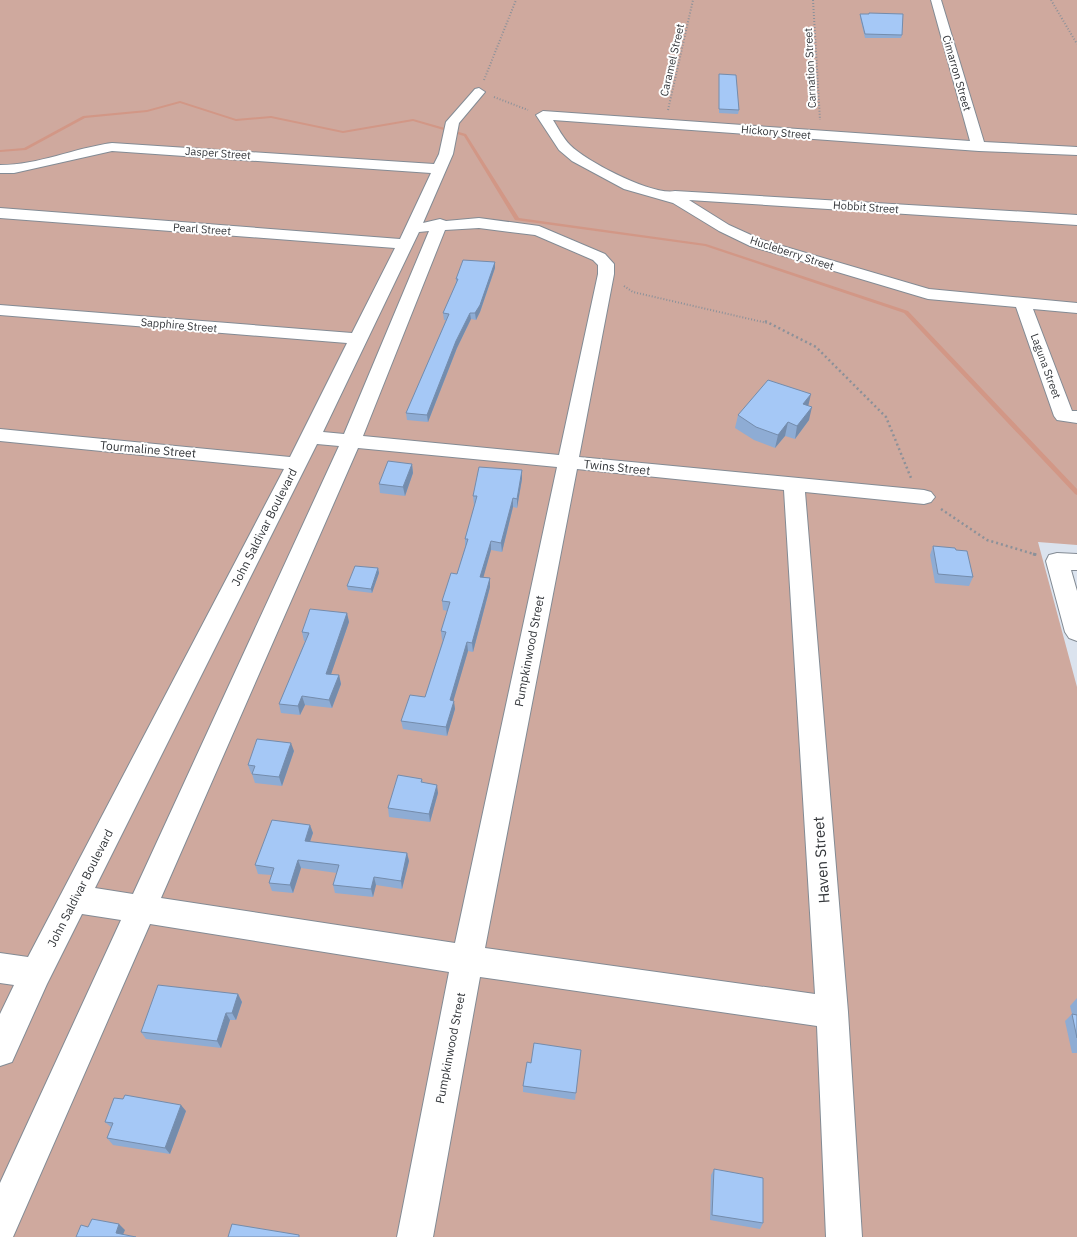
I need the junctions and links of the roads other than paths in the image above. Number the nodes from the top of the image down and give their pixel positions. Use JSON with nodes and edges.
{"nodes":[{"id":1,"x":936,"y":0,"type":"edge"},
{"id":2,"x":479,"y":92,"type":"road end"},
{"id":3,"x":543,"y":115,"type":"joint"},
{"id":4,"x":979,"y":147,"type":"junction"},
{"id":5,"x":1077,"y":151,"type":"edge"},
{"id":6,"x":0,"y":169,"type":"edge"},
{"id":7,"x":439,"y":169,"type":"junction"},
{"id":8,"x":655,"y":193,"type":"junction"},
{"id":9,"x":0,"y":213,"type":"edge"},
{"id":10,"x":1077,"y":220,"type":"edge"},
{"id":11,"x":440,"y":224,"type":"junction"},
{"id":12,"x":408,"y":236,"type":"junction"},
{"id":13,"x":1023,"y":304,"type":"junction"},
{"id":14,"x":1077,"y":308,"type":"edge"},
{"id":15,"x":0,"y":310,"type":"edge"},
{"id":16,"x":358,"y":339,"type":"junction"},
{"id":17,"x":1077,"y":417,"type":"edge"},
{"id":18,"x":0,"y":435,"type":"edge"},
{"id":19,"x":310,"y":437,"type":"junction"},
{"id":20,"x":351,"y":441,"type":"junction"},
{"id":21,"x":568,"y":462,"type":"junction"},
{"id":22,"x":297,"y":464,"type":"junction"},
{"id":23,"x":794,"y":484,"type":"junction"},
{"id":24,"x":924,"y":497,"type":"road end"},
{"id":25,"x":1067,"y":562,"type":"edge"},
{"id":26,"x":1077,"y":632,"type":"edge"},
{"id":27,"x":74,"y":899,"type":"junction"},
{"id":28,"x":141,"y":910,"type":"junction"},
{"id":29,"x":467,"y":960,"type":"junction"},
{"id":30,"x":0,"y":968,"type":"edge"},
{"id":31,"x":36,"y":973,"type":"junction"},
{"id":32,"x":832,"y":1012,"type":"junction"},
{"id":33,"x":0,"y":1050,"type":"edge"},
{"id":34,"x":0,"y":1224,"type":"edge"},
{"id":35,"x":415,"y":1237,"type":"edge"},
{"id":36,"x":844,"y":1237,"type":"edge"}],
"edges":[{"from":1,"to":4,"type":"street","name":"Cimarron Street"},
{"from":2,"to":7,"type":"street","name":"John Saldivar Boulevard"},
{"from":3,"to":4,"type":"street","name":"Hickory Street"},
{"from":3,"to":8,"type":"street","name":"Hucleberry Street"},
{"from":4,"to":5,"type":"street","name":"Hickory Street"},
{"from":6,"to":7,"type":"street","name":"Jasper Street"},
{"from":7,"to":12,"type":"street","name":"John Saldivar Boulevard"},
{"from":8,"to":10,"type":"street","name":"Hobbit Street"},
{"from":8,"to":13,"type":"street","name":"Hucleberry Street"},
{"from":9,"to":12,"type":"street","name":"Pearl Street"},
{"from":11,"to":12,"type":"street"},
{"from":11,"to":20,"type":"street"},
{"from":11,"to":21,"type":"street","name":"Pumpkinwood Street"},
{"from":12,"to":16,"type":"street","name":"John Saldivar Boulevard"},
{"from":13,"to":14,"type":"street","name":"Hucleberry Street"},
{"from":13,"to":17,"type":"street","name":"Laguna Street"},
{"from":15,"to":16,"type":"street","name":"Sapphire Street"},
{"from":16,"to":19,"type":"street","name":"John Saldivar Boulevard"},
{"from":18,"to":22,"type":"street","name":"Tourmaline Street"},
{"from":19,"to":20,"type":"street","name":"Twins Street"},
{"from":19,"to":22,"type":"street","name":"John Saldivar Boulevard"},
{"from":20,"to":21,"type":"street","name":"Twins Street"},
{"from":20,"to":28,"type":"street"},
{"from":21,"to":23,"type":"street","name":"Twins Street"},
{"from":21,"to":29,"type":"street","name":"Pumpkinwood Street"},
{"from":22,"to":27,"type":"street","name":"John Saldivar Boulevard"},
{"from":23,"to":24,"type":"street","name":"Twins Street"},
{"from":23,"to":32,"type":"street","name":"Haven Street"},
{"from":25,"to":26,"type":"street"},
{"from":27,"to":28,"type":"street"},
{"from":27,"to":31,"type":"street","name":"John Saldivar Boulevard"},
{"from":28,"to":29,"type":"street"},
{"from":28,"to":34,"type":"street"},
{"from":29,"to":32,"type":"street"},
{"from":29,"to":35,"type":"street","name":"Pumpkinwood Street"},
{"from":30,"to":31,"type":"street"},
{"from":31,"to":33,"type":"street","name":"John Saldivar Boulevard"},
{"from":32,"to":36,"type":"street","name":"Haven Street"}]}
